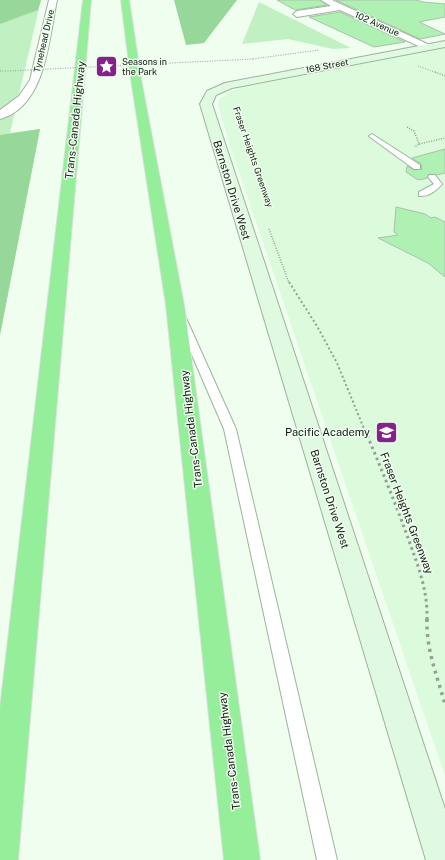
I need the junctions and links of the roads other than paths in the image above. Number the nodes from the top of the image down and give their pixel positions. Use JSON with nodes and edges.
{"nodes":[{"id":1,"x":53,"y":0,"type":"edge"},
{"id":2,"x":88,"y":0,"type":"edge"},
{"id":3,"x":125,"y":0,"type":"edge"},
{"id":4,"x":325,"y":0,"type":"edge"},
{"id":5,"x":341,"y":7,"type":"junction"},
{"id":6,"x":297,"y":14,"type":"dead end"},
{"id":7,"x":445,"y":44,"type":"edge"},
{"id":8,"x":429,"y":47,"type":"junction"},
{"id":9,"x":212,"y":93,"type":"joint"},
{"id":10,"x":0,"y":116,"type":"edge"},
{"id":11,"x":372,"y":136,"type":"dead end"},
{"id":12,"x":416,"y":167,"type":"dead end"},
{"id":13,"x":432,"y":177,"type":"dead end"},
{"id":14,"x":422,"y":194,"type":"dead end"},
{"id":15,"x":176,"y":305,"type":"junction"},
{"id":16,"x":0,"y":860,"type":"edge"},
{"id":17,"x":242,"y":860,"type":"edge"},
{"id":18,"x":327,"y":860,"type":"edge"},
{"id":19,"x":444,"y":860,"type":"edge"}],
"edges":[{"from":1,"to":10,"type":"street","name":"Tynehead Drive"},
{"from":2,"to":16,"type":"highway","name":"Trans-Canada Highway"},
{"from":3,"to":15,"type":"highway","name":"Trans-Canada Highway"},
{"from":4,"to":5,"type":"street","name":"102 Avenue"},
{"from":5,"to":6,"type":"street"},
{"from":5,"to":8,"type":"street","name":"102 Avenue"},
{"from":7,"to":8,"type":"street","name":"168 Street"},
{"from":8,"to":9,"type":"street","name":"168 Street"},
{"from":9,"to":19,"type":"street","name":"Barnston Drive West"},
{"from":11,"to":12,"type":"lane"},
{"from":13,"to":14,"type":"lane"},
{"from":15,"to":17,"type":"highway","name":"Trans-Canada Highway"},
{"from":15,"to":18,"type":"lane"}]}
